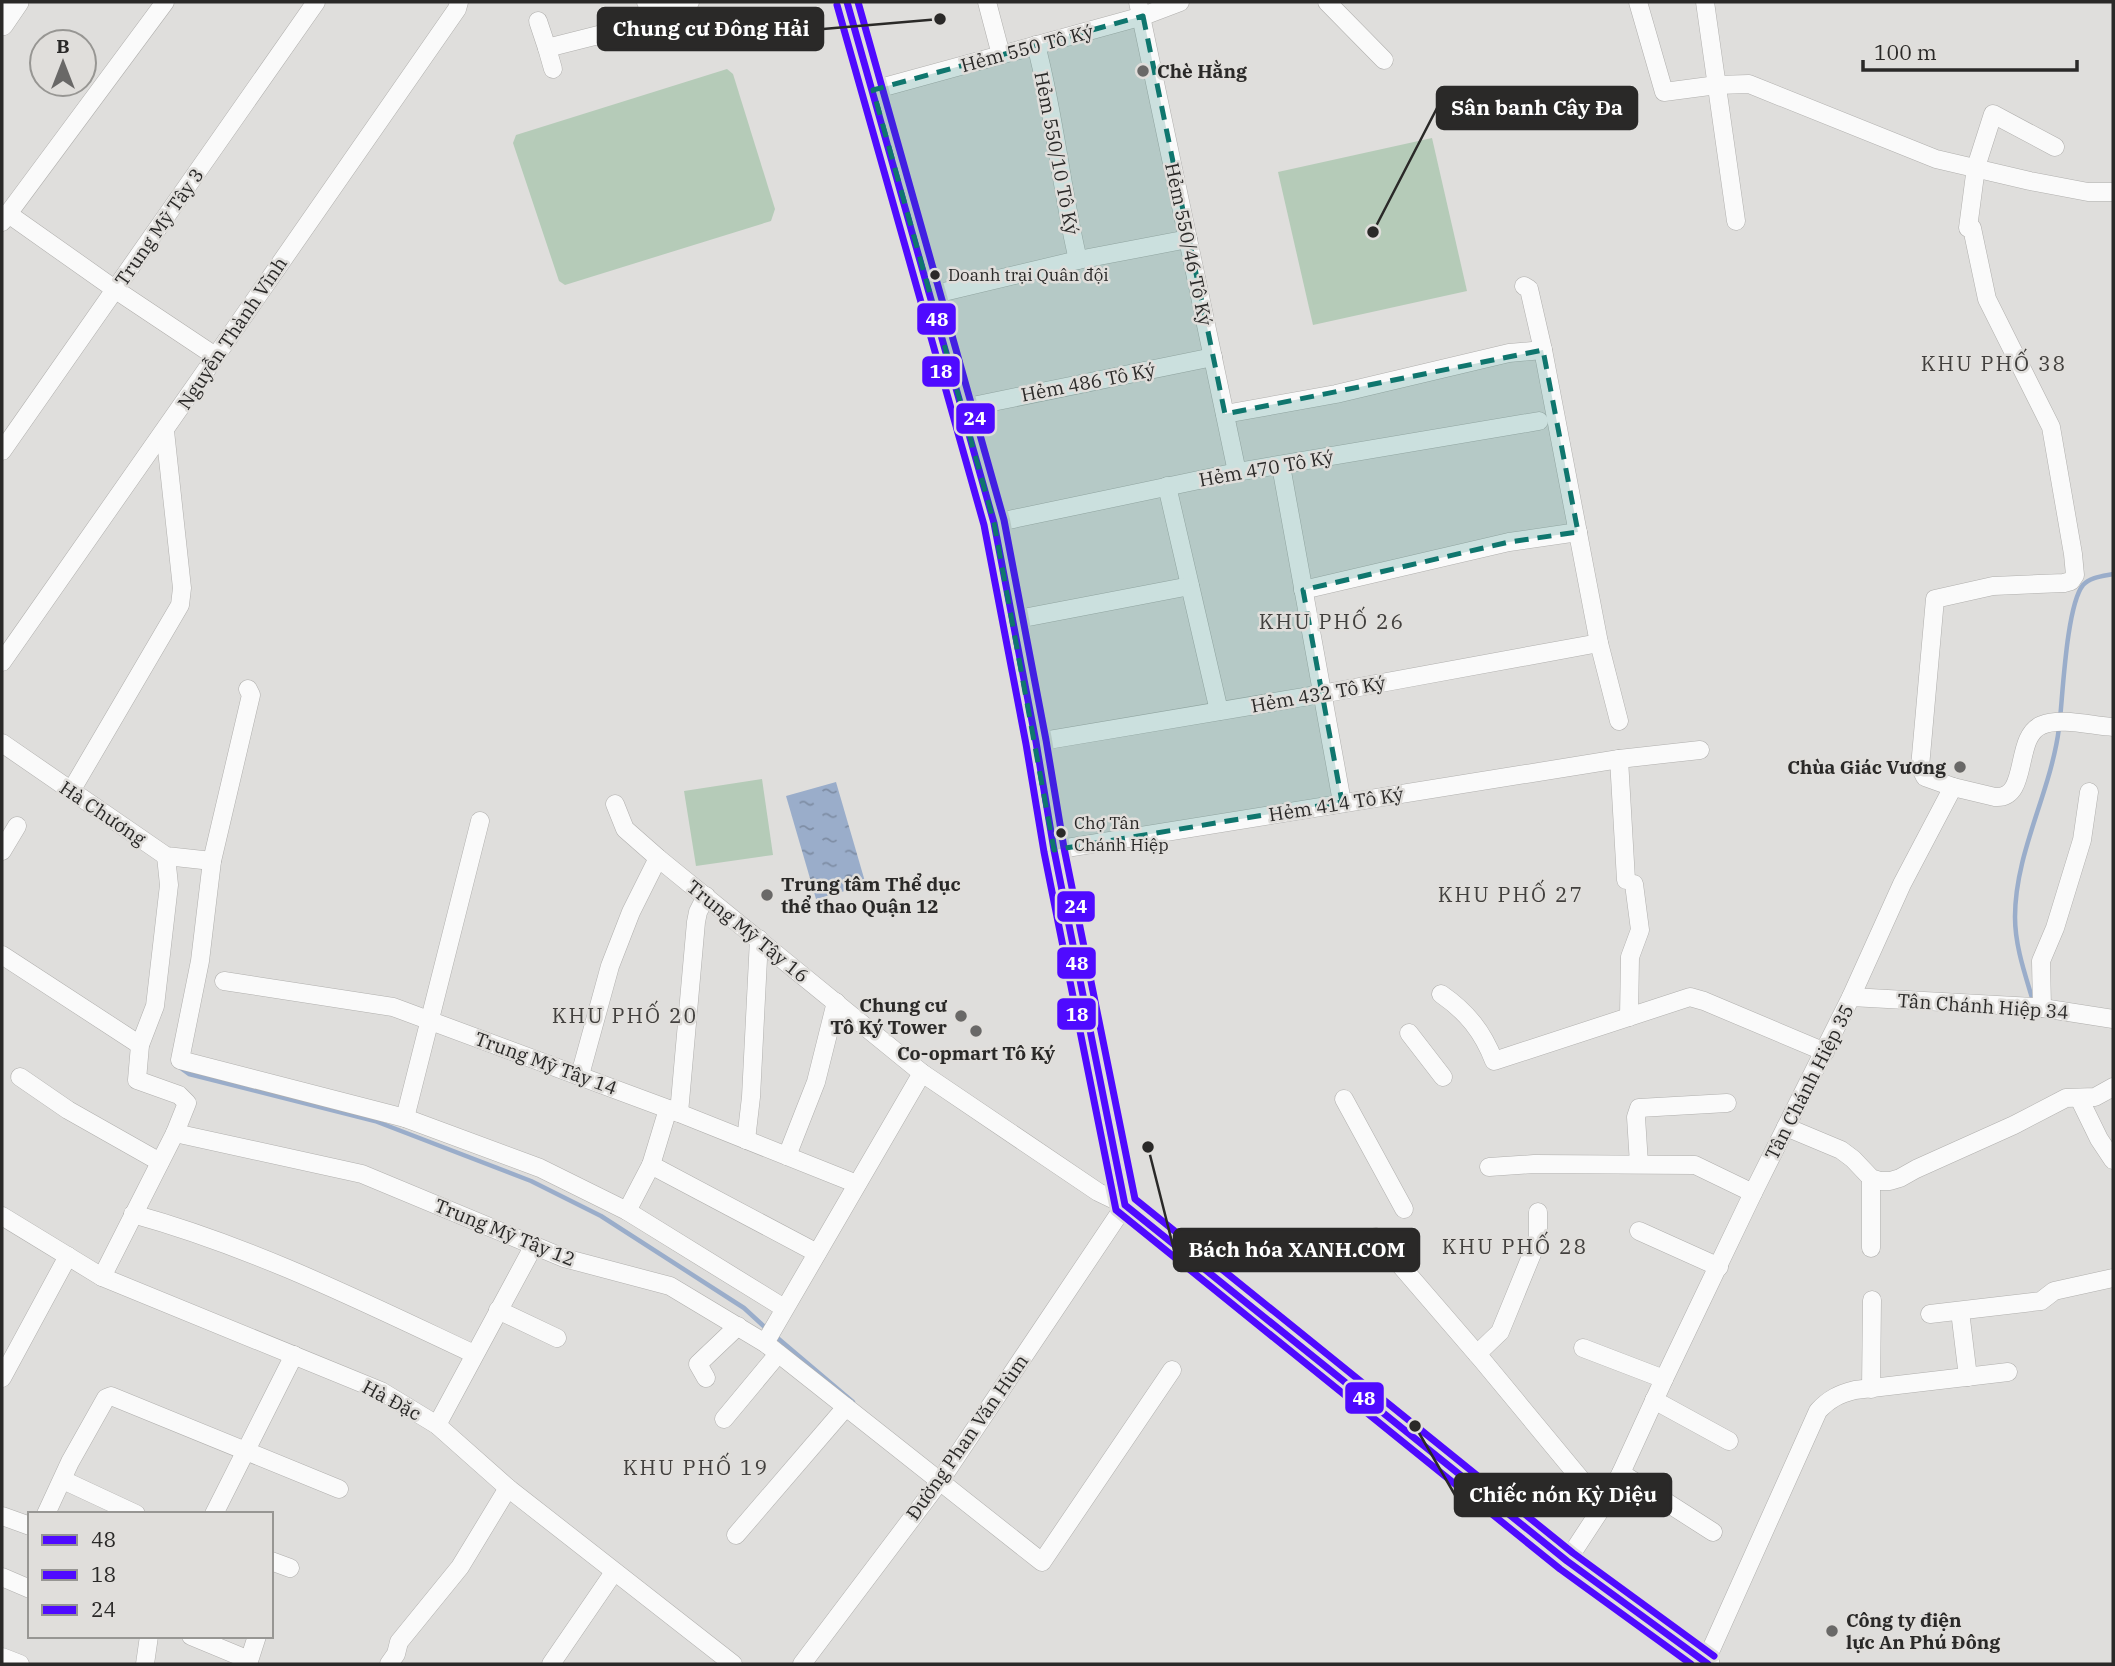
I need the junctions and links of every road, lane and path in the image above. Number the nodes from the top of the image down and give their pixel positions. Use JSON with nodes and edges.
{"nodes":[{"id":1,"x":17,"y":2,"type":"edge"},
{"id":2,"x":165,"y":2,"type":"edge"},
{"id":3,"x":316,"y":2,"type":"edge"},
{"id":4,"x":458,"y":2,"type":"edge"},
{"id":5,"x":690,"y":2,"type":"edge"},
{"id":6,"x":847,"y":2,"type":"edge"},
{"id":7,"x":987,"y":2,"type":"edge"},
{"id":8,"x":1180,"y":2,"type":"edge"},
{"id":9,"x":1327,"y":2,"type":"edge"},
{"id":10,"x":1639,"y":2,"type":"edge"},
{"id":11,"x":1705,"y":2,"type":"edge"},
{"id":12,"x":650,"y":8,"type":"edge"},
{"id":13,"x":1140,"y":9,"type":"edge"},
{"id":14,"x":538,"y":20,"type":"dead end"},
{"id":15,"x":2,"y":23,"type":"edge"},
{"id":16,"x":1036,"y":45,"type":"junction"},
{"id":17,"x":547,"y":48,"type":"junction"},
{"id":18,"x":1001,"y":55,"type":"junction"},
{"id":19,"x":1384,"y":60,"type":"dead end"},
{"id":20,"x":553,"y":69,"type":"dead end"},
{"id":21,"x":1717,"y":85,"type":"junction"},
{"id":22,"x":873,"y":90,"type":"junction"},
{"id":23,"x":2055,"y":147,"type":"dead end"},
{"id":24,"x":1976,"y":167,"type":"junction"},
{"id":25,"x":2113,"y":192,"type":"edge"},
{"id":26,"x":5,"y":218,"type":"edge"},
{"id":27,"x":1736,"y":221,"type":"dead end"},
{"id":28,"x":1188,"y":239,"type":"junction"},
{"id":29,"x":1078,"y":260,"type":"junction"},
{"id":30,"x":1524,"y":286,"type":"dead end"},
{"id":31,"x":116,"y":289,"type":"junction"},
{"id":32,"x":931,"y":295,"type":"junction"},
{"id":33,"x":1543,"y":349,"type":"junction"},
{"id":34,"x":215,"y":356,"type":"junction"},
{"id":35,"x":1213,"y":357,"type":"junction"},
{"id":36,"x":962,"y":408,"type":"junction"},
{"id":37,"x":1224,"y":414,"type":"junction"},
{"id":38,"x":1539,"y":421,"type":"dead end"},
{"id":39,"x":165,"y":431,"type":"junction"},
{"id":40,"x":2,"y":451,"type":"edge"},
{"id":41,"x":1281,"y":466,"type":"junction"},
{"id":42,"x":1237,"y":472,"type":"junction"},
{"id":43,"x":1167,"y":486,"type":"junction"},
{"id":44,"x":993,"y":523,"type":"junction"},
{"id":45,"x":1578,"y":532,"type":"junction"},
{"id":46,"x":1190,"y":586,"type":"junction"},
{"id":47,"x":1303,"y":590,"type":"junction"},
{"id":48,"x":1013,"y":620,"type":"junction"},
{"id":49,"x":1599,"y":643,"type":"junction"},
{"id":50,"x":2,"y":662,"type":"edge"},
{"id":51,"x":248,"y":689,"type":"dead end"},
{"id":52,"x":1321,"y":694,"type":"junction"},
{"id":53,"x":1219,"y":712,"type":"junction"},
{"id":54,"x":1619,"y":721,"type":"dead end"},
{"id":55,"x":2113,"y":727,"type":"edge"},
{"id":56,"x":1036,"y":742,"type":"junction"},
{"id":57,"x":2,"y":743,"type":"edge"},
{"id":58,"x":1700,"y":750,"type":"dead end"},
{"id":59,"x":1619,"y":759,"type":"junction"},
{"id":60,"x":1953,"y":787,"type":"junction"},
{"id":61,"x":71,"y":791,"type":"junction"},
{"id":62,"x":2089,"y":792,"type":"dead end"},
{"id":63,"x":1342,"y":802,"type":"junction"},
{"id":64,"x":615,"y":804,"type":"dead end"},
{"id":65,"x":480,"y":821,"type":"dead end"},
{"id":66,"x":17,"y":826,"type":"dead end"},
{"id":67,"x":1054,"y":850,"type":"junction"},
{"id":68,"x":2,"y":851,"type":"edge"},
{"id":69,"x":166,"y":856,"type":"junction"},
{"id":70,"x":658,"y":858,"type":"junction"},
{"id":71,"x":212,"y":861,"type":"junction"},
{"id":72,"x":706,"y":896,"type":"junction"},
{"id":73,"x":759,"y":939,"type":"junction"},
{"id":74,"x":2,"y":955,"type":"edge"},
{"id":75,"x":224,"y":981,"type":"dead end"},
{"id":76,"x":1441,"y":994,"type":"dead end"},
{"id":77,"x":1852,"y":997,"type":"junction"},
{"id":78,"x":836,"y":1002,"type":"junction"},
{"id":79,"x":2042,"y":1008,"type":"junction"},
{"id":80,"x":1629,"y":1017,"type":"junction"},
{"id":81,"x":430,"y":1019,"type":"junction"},
{"id":82,"x":2113,"y":1019,"type":"edge"},
{"id":83,"x":1409,"y":1033,"type":"dead end"},
{"id":84,"x":140,"y":1045,"type":"junction"},
{"id":85,"x":1825,"y":1052,"type":"junction"},
{"id":86,"x":922,"y":1073,"type":"junction"},
{"id":87,"x":580,"y":1075,"type":"junction"},
{"id":88,"x":20,"y":1077,"type":"dead end"},
{"id":89,"x":1443,"y":1077,"type":"dead end"},
{"id":90,"x":2113,"y":1087,"type":"edge"},
{"id":91,"x":2079,"y":1098,"type":"junction"},
{"id":92,"x":1344,"y":1099,"type":"dead end"},
{"id":93,"x":1727,"y":1103,"type":"dead end"},
{"id":94,"x":674,"y":1111,"type":"junction"},
{"id":95,"x":405,"y":1118,"type":"junction"},
{"id":96,"x":1786,"y":1127,"type":"junction"},
{"id":97,"x":175,"y":1133,"type":"junction"},
{"id":98,"x":746,"y":1140,"type":"junction"},
{"id":99,"x":787,"y":1156,"type":"junction"},
{"id":100,"x":2113,"y":1160,"type":"edge"},
{"id":101,"x":159,"y":1162,"type":"junction"},
{"id":102,"x":1639,"y":1164,"type":"junction"},
{"id":103,"x":651,"y":1165,"type":"junction"},
{"id":104,"x":1489,"y":1167,"type":"dead end"},
{"id":105,"x":1871,"y":1178,"type":"junction"},
{"id":106,"x":858,"y":1184,"type":"junction"},
{"id":107,"x":1753,"y":1193,"type":"junction"},
{"id":108,"x":1125,"y":1205,"type":"junction"},
{"id":109,"x":1404,"y":1209,"type":"dead end"},
{"id":110,"x":627,"y":1211,"type":"junction"},
{"id":111,"x":1538,"y":1212,"type":"dead end"},
{"id":112,"x":134,"y":1214,"type":"junction"},
{"id":113,"x":2,"y":1216,"type":"edge"},
{"id":114,"x":1639,"y":1231,"type":"dead end"},
{"id":115,"x":1376,"y":1237,"type":"dead end"},
{"id":116,"x":533,"y":1247,"type":"junction"},
{"id":117,"x":1871,"y":1248,"type":"dead end"},
{"id":118,"x":817,"y":1253,"type":"junction"},
{"id":119,"x":68,"y":1256,"type":"junction"},
{"id":120,"x":1719,"y":1267,"type":"junction"},
{"id":121,"x":102,"y":1277,"type":"junction"},
{"id":122,"x":2113,"y":1278,"type":"edge"},
{"id":123,"x":1872,"y":1300,"type":"dead end"},
{"id":124,"x":784,"y":1308,"type":"junction"},
{"id":125,"x":498,"y":1310,"type":"junction"},
{"id":126,"x":1960,"y":1311,"type":"junction"},
{"id":127,"x":1930,"y":1314,"type":"dead end"},
{"id":128,"x":738,"y":1326,"type":"junction"},
{"id":129,"x":557,"y":1338,"type":"dead end"},
{"id":130,"x":772,"y":1340,"type":"junction"},
{"id":131,"x":1583,"y":1348,"type":"dead end"},
{"id":132,"x":474,"y":1354,"type":"junction"},
{"id":133,"x":1477,"y":1354,"type":"junction"},
{"id":134,"x":294,"y":1355,"type":"junction"},
{"id":135,"x":1172,"y":1370,"type":"dead end"},
{"id":136,"x":2008,"y":1372,"type":"dead end"},
{"id":137,"x":1968,"y":1377,"type":"junction"},
{"id":138,"x":2,"y":1378,"type":"edge"},
{"id":139,"x":706,"y":1378,"type":"dead end"},
{"id":140,"x":1664,"y":1379,"type":"junction"},
{"id":141,"x":1871,"y":1389,"type":"junction"},
{"id":142,"x":1654,"y":1400,"type":"junction"},
{"id":143,"x":846,"y":1407,"type":"junction"},
{"id":144,"x":724,"y":1419,"type":"dead end"},
{"id":145,"x":437,"y":1425,"type":"junction"},
{"id":146,"x":1729,"y":1441,"type":"dead end"},
{"id":147,"x":245,"y":1452,"type":"junction"},
{"id":148,"x":1621,"y":1473,"type":"junction"},
{"id":149,"x":63,"y":1480,"type":"junction"},
{"id":150,"x":940,"y":1481,"type":"junction"},
{"id":151,"x":508,"y":1488,"type":"junction"},
{"id":152,"x":339,"y":1489,"type":"dead end"},
{"id":153,"x":1604,"y":1506,"type":"junction"},
{"id":154,"x":47,"y":1512,"type":"edge"},
{"id":155,"x":132,"y":1512,"type":"edge"},
{"id":156,"x":215,"y":1512,"type":"edge"},
{"id":157,"x":2,"y":1516,"type":"edge"},
{"id":158,"x":28,"y":1525,"type":"edge"},
{"id":159,"x":1713,"y":1532,"type":"dead end"},
{"id":160,"x":736,"y":1535,"type":"dead end"},
{"id":161,"x":1567,"y":1561,"type":"junction"},
{"id":162,"x":273,"y":1563,"type":"edge"},
{"id":163,"x":290,"y":1568,"type":"dead end"},
{"id":164,"x":614,"y":1572,"type":"junction"},
{"id":165,"x":2,"y":1577,"type":"edge"},
{"id":166,"x":28,"y":1588,"type":"edge"},
{"id":167,"x":146,"y":1638,"type":"edge"},
{"id":168,"x":195,"y":1638,"type":"edge"},
{"id":169,"x":256,"y":1638,"type":"edge"},
{"id":170,"x":2,"y":1657,"type":"edge"},
{"id":171,"x":249,"y":1662,"type":"edge"},
{"id":172,"x":1706,"y":1663,"type":"edge"},
{"id":173,"x":20,"y":1664,"type":"edge"},
{"id":174,"x":145,"y":1664,"type":"edge"},
{"id":175,"x":389,"y":1664,"type":"edge"},
{"id":176,"x":551,"y":1664,"type":"edge"},
{"id":177,"x":733,"y":1664,"type":"edge"},
{"id":178,"x":802,"y":1664,"type":"edge"}],
"edges":[{"from":1,"to":15,"type":"main road"},
{"from":2,"to":26,"type":"street"},
{"from":3,"to":31,"type":"street","name":"Trung Mỹ Tây 3"},
{"from":4,"to":34,"type":"street","name":"Nguyễn Thành Vĩnh"},
{"from":5,"to":12,"type":"street"},
{"from":6,"to":22,"type":"main road"},
{"from":7,"to":18,"type":"street"},
{"from":8,"to":13,"type":"street","name":"Hẻm 550 Tô Ký"},
{"from":9,"to":19,"type":"street"},
{"from":10,"to":21,"type":"street"},
{"from":11,"to":21,"type":"street"},
{"from":12,"to":17,"type":"street"},
{"from":13,"to":16,"type":"street","name":"Hẻm 550 Tô Ký"},
{"from":13,"to":28,"type":"street","name":"Hẻm 550/46 Tô Ký"},
{"from":14,"to":17,"type":"street"},
{"from":16,"to":18,"type":"street","name":"Hẻm 550 Tô Ký"},
{"from":16,"to":29,"type":"street","name":"Hẻm 550/10 Tô Ký"},
{"from":17,"to":20,"type":"street"},
{"from":18,"to":22,"type":"street","name":"Hẻm 550 Tô Ký"},
{"from":21,"to":24,"type":"street"},
{"from":21,"to":27,"type":"street"},
{"from":22,"to":32,"type":"main road"},
{"from":23,"to":24,"type":"street"},
{"from":24,"to":25,"type":"street"},
{"from":24,"to":60,"type":"street"},
{"from":26,"to":31,"type":"street"},
{"from":28,"to":29,"type":"street"},
{"from":28,"to":35,"type":"street","name":"Hẻm 550/46 Tô Ký"},
{"from":29,"to":32,"type":"street"},
{"from":30,"to":33,"type":"street"},
{"from":31,"to":34,"type":"street"},
{"from":31,"to":40,"type":"street","name":"Trung Mỹ Tây 3"},
{"from":32,"to":36,"type":"main road"},
{"from":33,"to":37,"type":"street"},
{"from":33,"to":45,"type":"street"},
{"from":34,"to":39,"type":"street","name":"Nguyễn Thành Vĩnh"},
{"from":35,"to":36,"type":"street","name":"Hẻm 486 Tô Ký"},
{"from":35,"to":37,"type":"street","name":"Hẻm 550/46 Tô Ký"},
{"from":36,"to":44,"type":"main road"},
{"from":37,"to":42,"type":"street","name":"Hẻm 550/46 Tô Ký"},
{"from":38,"to":41,"type":"street","name":"Hẻm 470 Tô Ký"},
{"from":39,"to":50,"type":"street","name":"Nguyễn Thành Vĩnh"},
{"from":39,"to":61,"type":"street"},
{"from":41,"to":42,"type":"street","name":"Hẻm 470 Tô Ký"},
{"from":41,"to":47,"type":"street"},
{"from":42,"to":43,"type":"street","name":"Hẻm 470 Tô Ký"},
{"from":43,"to":44,"type":"street","name":"Hẻm 470 Tô Ký"},
{"from":43,"to":46,"type":"street"},
{"from":44,"to":48,"type":"main road"},
{"from":45,"to":47,"type":"street"},
{"from":45,"to":49,"type":"street"},
{"from":46,"to":48,"type":"street"},
{"from":46,"to":53,"type":"street"},
{"from":47,"to":52,"type":"street"},
{"from":48,"to":56,"type":"main road"},
{"from":49,"to":52,"type":"street","name":"Hẻm 432 Tô Ký"},
{"from":49,"to":54,"type":"street"},
{"from":51,"to":71,"type":"street"},
{"from":52,"to":53,"type":"street","name":"Hẻm 432 Tô Ký"},
{"from":52,"to":63,"type":"street"},
{"from":53,"to":56,"type":"street","name":"Hẻm 432 Tô Ký"},
{"from":55,"to":60,"type":"street"},
{"from":56,"to":67,"type":"main road"},
{"from":57,"to":61,"type":"street","name":"Hà Chương"},
{"from":58,"to":59,"type":"street","name":"Hẻm 414 Tô Ký"},
{"from":59,"to":63,"type":"street","name":"Hẻm 414 Tô Ký"},
{"from":59,"to":80,"type":"street"},
{"from":60,"to":77,"type":"street","name":"Tân Chánh Hiệp 35"},
{"from":61,"to":69,"type":"street","name":"Hà Chương"},
{"from":62,"to":79,"type":"street"},
{"from":63,"to":67,"type":"street","name":"Hẻm 414 Tô Ký"},
{"from":64,"to":70,"type":"street","name":"Trung Mỹ Tây 16"},
{"from":65,"to":81,"type":"street"},
{"from":66,"to":68,"type":"street"},
{"from":67,"to":108,"type":"main road"},
{"from":69,"to":71,"type":"street","name":"Hà Chương"},
{"from":69,"to":84,"type":"street"},
{"from":70,"to":72,"type":"street","name":"Trung Mỹ Tây 16"},
{"from":70,"to":87,"type":"street"},
{"from":71,"to":95,"type":"street"},
{"from":72,"to":73,"type":"street","name":"Trung Mỹ Tây 16"},
{"from":72,"to":94,"type":"street"},
{"from":73,"to":78,"type":"street","name":"Trung Mỹ Tây 16"},
{"from":73,"to":98,"type":"street"},
{"from":74,"to":84,"type":"street"},
{"from":75,"to":81,"type":"street","name":"Trung Mỹ Tây 14"},
{"from":76,"to":80,"type":"street"},
{"from":77,"to":79,"type":"street","name":"Tân Chánh Hiệp 34"},
{"from":77,"to":85,"type":"street","name":"Tân Chánh Hiệp 35"},
{"from":78,"to":86,"type":"street","name":"Trung Mỹ Tây 16"},
{"from":78,"to":99,"type":"street"},
{"from":79,"to":82,"type":"street","name":"Tân Chánh Hiệp 34"},
{"from":80,"to":85,"type":"street"},
{"from":81,"to":87,"type":"street","name":"Trung Mỹ Tây 14"},
{"from":81,"to":95,"type":"street"},
{"from":83,"to":89,"type":"street"},
{"from":84,"to":97,"type":"street"},
{"from":85,"to":96,"type":"street","name":"Tân Chánh Hiệp 35"},
{"from":86,"to":106,"type":"street"},
{"from":86,"to":108,"type":"street","name":"Trung Mỹ Tây 16"},
{"from":87,"to":94,"type":"street","name":"Trung Mỹ Tây 14"},
{"from":88,"to":101,"type":"street"},
{"from":90,"to":91,"type":"street"},
{"from":91,"to":100,"type":"street"},
{"from":91,"to":105,"type":"street"},
{"from":92,"to":109,"type":"street"},
{"from":93,"to":102,"type":"street"},
{"from":94,"to":98,"type":"street","name":"Trung Mỹ Tây 14"},
{"from":94,"to":103,"type":"street"},
{"from":95,"to":110,"type":"street"},
{"from":96,"to":105,"type":"street"},
{"from":96,"to":107,"type":"street","name":"Tân Chánh Hiệp 35"},
{"from":97,"to":101,"type":"street"},
{"from":97,"to":116,"type":"street","name":"Trung Mỹ Tây 12"},
{"from":98,"to":99,"type":"street","name":"Trung Mỹ Tây 14"},
{"from":99,"to":106,"type":"street","name":"Trung Mỹ Tây 14"},
{"from":101,"to":112,"type":"street"},
{"from":102,"to":104,"type":"street"},
{"from":102,"to":107,"type":"street"},
{"from":103,"to":110,"type":"street"},
{"from":103,"to":118,"type":"street"},
{"from":105,"to":117,"type":"street"},
{"from":106,"to":118,"type":"street"},
{"from":107,"to":120,"type":"street","name":"Tân Chánh Hiệp 35"},
{"from":108,"to":150,"type":"street","name":"Đường Phan Văn Hùm"},
{"from":108,"to":161,"type":"main road"},
{"from":110,"to":124,"type":"street"},
{"from":111,"to":133,"type":"street"},
{"from":112,"to":121,"type":"street"},
{"from":112,"to":132,"type":"street"},
{"from":113,"to":119,"type":"street","name":"Hà Đặc"},
{"from":114,"to":120,"type":"street"},
{"from":115,"to":133,"type":"street"},
{"from":116,"to":125,"type":"street"},
{"from":116,"to":128,"type":"street","name":"Trung Mỹ Tây 12"},
{"from":118,"to":124,"type":"street"},
{"from":119,"to":121,"type":"street","name":"Hà Đặc"},
{"from":119,"to":138,"type":"street"},
{"from":120,"to":140,"type":"street","name":"Tân Chánh Hiệp 35"},
{"from":121,"to":134,"type":"street","name":"Hà Đặc"},
{"from":122,"to":126,"type":"street"},
{"from":123,"to":141,"type":"street"},
{"from":124,"to":130,"type":"street"},
{"from":125,"to":129,"type":"street"},
{"from":125,"to":132,"type":"street"},
{"from":126,"to":127,"type":"street"},
{"from":126,"to":137,"type":"street"},
{"from":128,"to":130,"type":"street","name":"Trung Mỹ Tây 12"},
{"from":128,"to":139,"type":"street"},
{"from":130,"to":143,"type":"street","name":"Trung Mỹ Tây 12"},
{"from":130,"to":144,"type":"street"},
{"from":131,"to":140,"type":"street"},
{"from":132,"to":145,"type":"street"},
{"from":133,"to":153,"type":"street"},
{"from":134,"to":145,"type":"street","name":"Hà Đặc"},
{"from":134,"to":147,"type":"street"},
{"from":135,"to":150,"type":"street","name":"Trung Mỹ Tây 12"},
{"from":136,"to":137,"type":"street"},
{"from":137,"to":141,"type":"street"},
{"from":140,"to":142,"type":"street","name":"Tân Chánh Hiệp 35"},
{"from":141,"to":172,"type":"street"},
{"from":142,"to":146,"type":"street"},
{"from":142,"to":148,"type":"street","name":"Tân Chánh Hiệp 35"},
{"from":143,"to":150,"type":"street","name":"Trung Mỹ Tây 12"},
{"from":143,"to":160,"type":"street"},
{"from":145,"to":151,"type":"street","name":"Hà Đặc"},
{"from":147,"to":149,"type":"street"},
{"from":147,"to":152,"type":"street"},
{"from":147,"to":156,"type":"street"},
{"from":148,"to":153,"type":"street","name":"Tân Chánh Hiệp 35"},
{"from":148,"to":159,"type":"street"},
{"from":149,"to":154,"type":"street"},
{"from":149,"to":155,"type":"street"},
{"from":150,"to":178,"type":"street","name":"Đường Phan Văn Hùm"},
{"from":151,"to":164,"type":"street","name":"Hà Đặc"},
{"from":151,"to":175,"type":"street"},
{"from":153,"to":161,"type":"street","name":"Tân Chánh Hiệp 35"},
{"from":157,"to":158,"type":"street"},
{"from":161,"to":172,"type":"main road"},
{"from":162,"to":163,"type":"street"},
{"from":164,"to":176,"type":"street"},
{"from":164,"to":177,"type":"street","name":"Hà Đặc"},
{"from":165,"to":166,"type":"street"},
{"from":167,"to":174,"type":"street"},
{"from":168,"to":171,"type":"street"},
{"from":169,"to":171,"type":"street"},
{"from":170,"to":173,"type":"street"}]}
